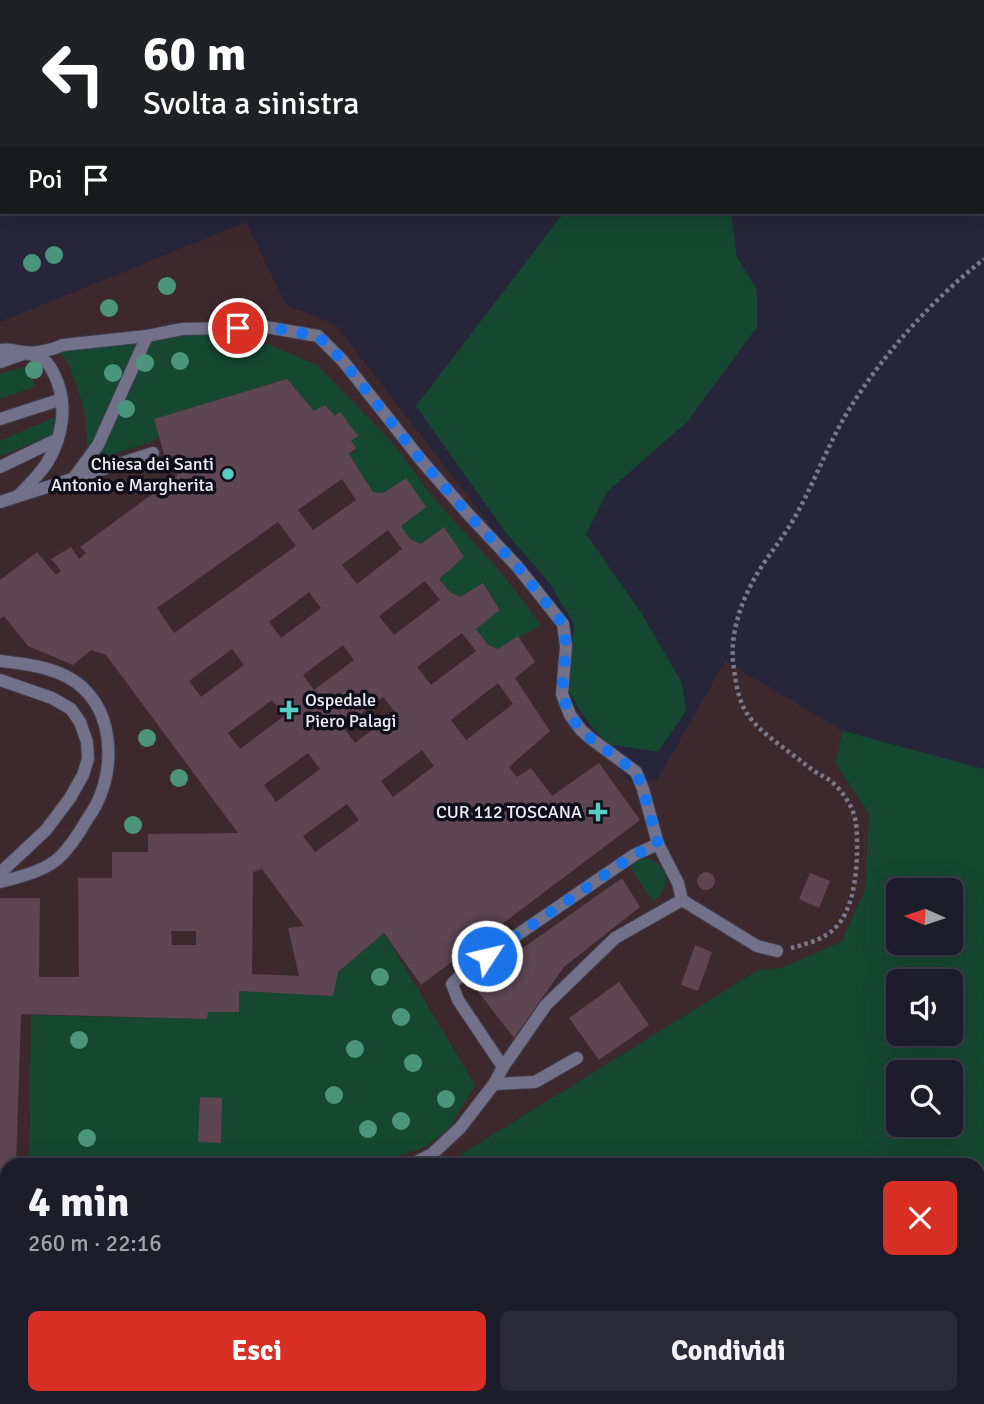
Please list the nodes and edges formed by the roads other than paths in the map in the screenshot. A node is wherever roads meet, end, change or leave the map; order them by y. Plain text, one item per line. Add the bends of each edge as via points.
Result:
1 (147, 337) junction
2 (0, 350) edge
3 (26, 353) junction
4 (0, 362) edge
5 (62, 399) junction
6 (0, 419) edge
7 (58, 439) junction
8 (153, 453) dead end
9 (0, 467) edge
10 (73, 479) junction
11 (19, 496) junction
12 (0, 502) edge
13 (0, 661) edge
14 (0, 680) edge
15 (658, 844) junction
16 (0, 873) edge
17 (0, 882) edge
18 (682, 900) junction
19 (777, 951) road end
20 (577, 1058) dead end
21 (503, 1067) junction
22 (494, 1084) junction
23 (424, 1158) edge

1 - 3 lane
1 - 10 lane via 98,445
1 - 15 lane via 182,329 266,327 318,336 563,624 562,694 570,715 590,738 636,772
2 - 3 lane
3 - 4 lane
3 - 5 lane via 46,362
5 - 6 lane
5 - 7 lane
7 - 9 lane
7 - 11 lane via 47,463
8 - 10 lane
10 - 11 lane
11 - 12 lane
13 - 17 lane via 46,669 85,690 104,722 108,748 107,775 97,804 74,839 55,861
14 - 16 lane via 71,709 87,742 88,759 70,798 46,830
15 - 18 lane
15 - 21 lane via 634,855 452,984
18 - 19 lane via 757,946
18 - 21 lane via 615,938 546,1005
20 - 22 lane via 535,1082
21 - 22 lane
22 - 23 lane via 460,1128

